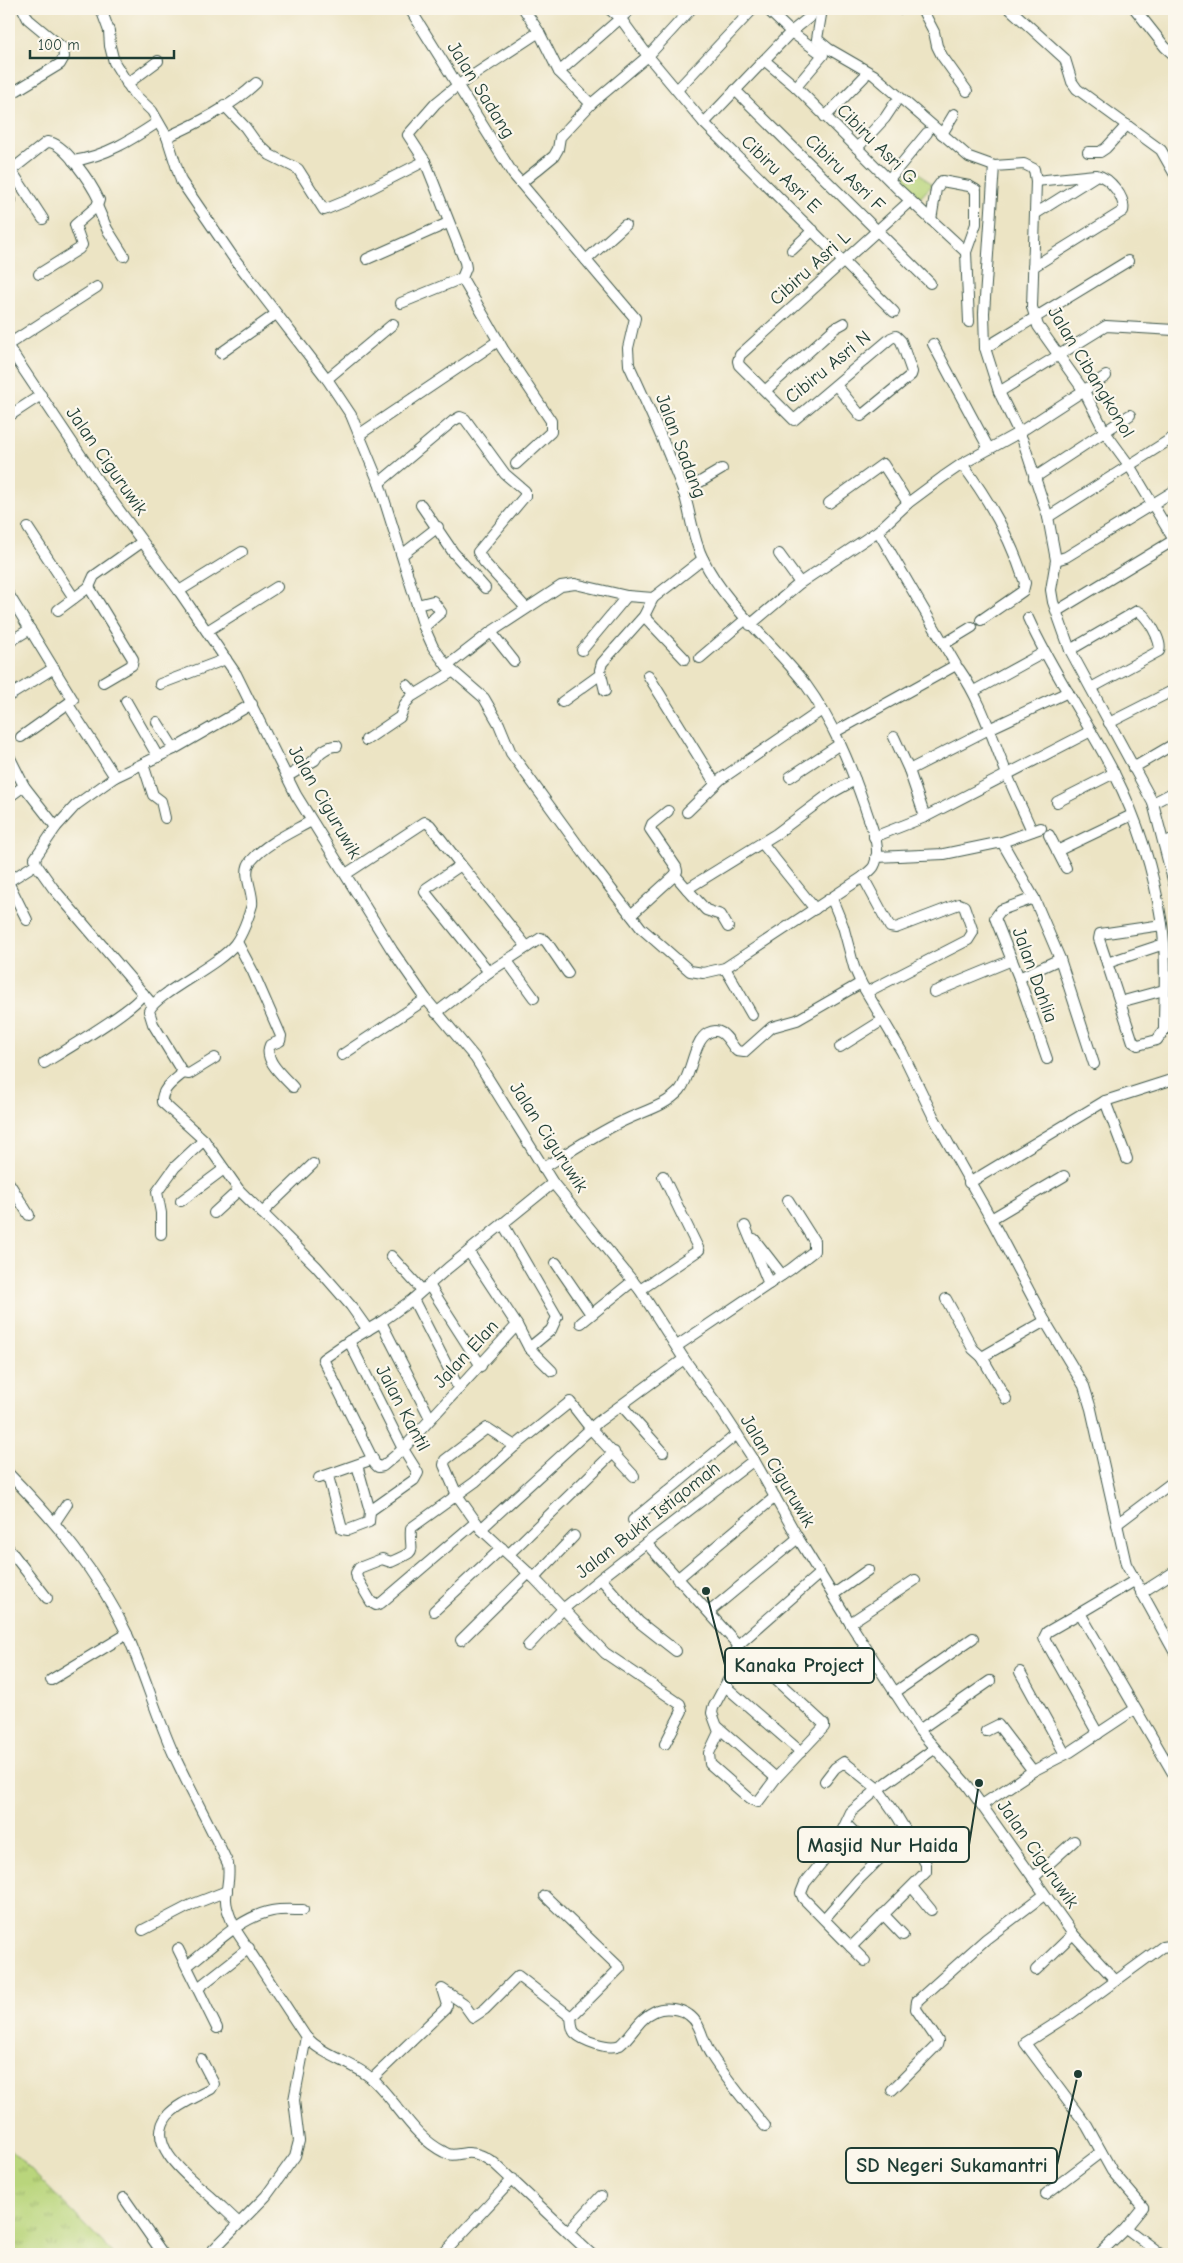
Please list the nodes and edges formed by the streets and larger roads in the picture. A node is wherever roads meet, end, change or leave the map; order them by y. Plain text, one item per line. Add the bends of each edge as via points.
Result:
1 (23, 9) edge
2 (102, 9) edge
3 (410, 9) edge
4 (524, 9) edge
5 (609, 9) edge
6 (631, 9) edge
7 (691, 9) edge
8 (753, 9) edge
9 (767, 9) edge
10 (813, 9) edge
11 (822, 9) edge
12 (922, 9) edge
13 (1010, 9) edge
14 (1134, 9) edge
15 (621, 19) junction
16 (794, 29) junction
17 (539, 32) junction
18 (1174, 55) edge
19 (648, 56) junction
20 (764, 60) junction
21 (158, 62) dead end
22 (559, 72) junction
23 (864, 77) dead end
24 (256, 83) dead end
25 (126, 84) junction
26 (457, 86) junction
27 (796, 87) junction
28 (677, 90) junction
29 (735, 90) junction
30 (967, 91) dead end
31 (9, 95) edge
32 (895, 103) dead end
33 (591, 104) junction
34 (224, 106) junction
35 (954, 114) dead end
36 (825, 117) junction
37 (158, 122) junction
38 (704, 123) junction
39 (1127, 125) junction
40 (927, 133) dead end
41 (942, 134) junction
42 (167, 137) junction
43 (856, 148) junction
44 (1088, 152) dead end
45 (73, 161) junction
46 (425, 161) junction
47 (994, 166) junction
48 (10, 171) edge
49 (1174, 173) edge
50 (1097, 175) junction
51 (889, 180) junction
52 (1036, 181) junction
53 (521, 184) junction
54 (910, 201) junction
55 (97, 206) junction
56 (1035, 214) junction
57 (44, 219) dead end
58 (931, 220) junction
59 (448, 222) junction
60 (625, 226) dead end
61 (813, 230) junction
62 (878, 230) junction
63 (792, 250) dead end
64 (966, 252) junction
65 (124, 256) dead end
66 (367, 258) dead end
67 (586, 260) junction
68 (845, 261) junction
69 (1128, 261) dead end
70 (1033, 267) junction
71 (39, 274) dead end
72 (462, 278) junction
73 (930, 283) dead end
74 (97, 287) dead end
75 (401, 303) dead end
76 (894, 312) dead end
77 (276, 314) junction
78 (1034, 317) junction
79 (970, 322) dead end
80 (844, 323) dead end
81 (393, 324) dead end
82 (1174, 330) edge
83 (498, 341) junction
84 (9, 344) edge
85 (933, 344) dead end
86 (9, 348) edge
87 (985, 348) junction
88 (222, 353) dead end
89 (1059, 354) junction
90 (739, 365) joint
91 (1106, 376) dead end
92 (327, 379) junction
93 (836, 385) junction
94 (766, 390) junction
95 (1084, 391) junction
96 (999, 392) junction
97 (41, 395) junction
98 (1130, 415) dead end
99 (9, 416) edge
100 (1020, 432) junction
101 (1105, 432) junction
102 (360, 434) junction
103 (1174, 437) edge
104 (989, 449) junction
105 (516, 464) dead end
106 (962, 464) junction
107 (1129, 465) junction
108 (722, 469) dead end
109 (1034, 478) junction
110 (379, 483) junction
111 (1174, 491) edge
112 (684, 492) junction
113 (829, 503) dead end
114 (908, 503) junction
115 (421, 505) dead end
116 (1152, 505) junction
117 (1048, 517) junction
118 (28, 528) dead end
119 (438, 528) junction
120 (878, 531) junction
121 (1174, 540) edge
122 (142, 542) junction
123 (242, 552) dead end
124 (403, 554) junction
125 (779, 554) dead end
126 (703, 559) junction
127 (1056, 560) junction
128 (800, 582) junction
129 (88, 587) junction
130 (277, 587) dead end
131 (485, 588) dead end
132 (179, 591) junction
133 (9, 595) edge
134 (627, 596) junction
135 (74, 598) junction
136 (653, 598) junction
137 (417, 605) junction
138 (526, 608) junction
139 (58, 610) dead end
140 (1057, 612) junction
141 (644, 616) junction
142 (1028, 618) dead end
143 (981, 620) dead end
144 (748, 622) junction
145 (424, 627) junction
146 (972, 627) dead end
147 (30, 629) junction
148 (207, 631) junction
149 (491, 632) junction
150 (9, 642) edge
151 (944, 644) junction
152 (582, 650) dead end
153 (1070, 650) junction
154 (1043, 653) junction
155 (700, 658) dead end
156 (226, 659) junction
157 (685, 659) dead end
158 (514, 661) dead end
159 (54, 668) junction
160 (449, 669) junction
161 (959, 669) dead end
162 (601, 674) junction
163 (648, 675) dead end
164 (103, 682) dead end
165 (160, 684) dead end
166 (407, 684) dead end
167 (1091, 688) junction
168 (974, 690) junction
169 (1174, 690) edge
170 (605, 691) dead end
171 (1068, 692) junction
172 (415, 694) junction
173 (9, 696) edge
174 (126, 701) dead end
175 (562, 702) dead end
176 (252, 704) junction
177 (69, 706) dead end
178 (822, 710) junction
179 (157, 722) dead end
180 (1109, 723) junction
181 (991, 728) junction
182 (1091, 731) junction
183 (835, 732) junction
184 (21, 737) dead end
185 (894, 737) dead end
186 (366, 740) dead end
187 (840, 744) junction
188 (1174, 744) edge
189 (337, 746) dead end
190 (174, 749) junction
191 (9, 756) edge
192 (158, 757) junction
193 (143, 764) junction
194 (1132, 768) junction
195 (909, 770) junction
196 (1114, 773) junction
197 (1007, 774) junction
198 (288, 776) junction
199 (115, 777) junction
200 (790, 777) dead end
201 (855, 780) junction
202 (715, 783) junction
203 (24, 786) junction
204 (1174, 792) edge
205 (9, 797) edge
206 (1057, 802) dead end
207 (1153, 803) junction
208 (668, 811) dead end
209 (688, 812) dead end
210 (1132, 815) junction
211 (165, 818) dead end
212 (925, 818) junction
213 (311, 820) junction
214 (56, 827) junction
215 (1049, 834) dead end
216 (874, 837) junction
217 (1174, 838) edge
218 (1002, 842) junction
219 (762, 843) junction
220 (1164, 844) junction
221 (1057, 851) junction
222 (876, 857) junction
223 (36, 864) junction
224 (460, 865) junction
225 (1066, 868) dead end
226 (346, 874) junction
227 (675, 875) junction
228 (863, 877) junction
229 (9, 882) edge
230 (1174, 884) edge
231 (687, 889) junction
232 (832, 898) junction
233 (1034, 898) junction
234 (815, 909) junction
235 (630, 915) junction
236 (27, 920) dead end
237 (1162, 925) junction
238 (728, 928) dead end
239 (236, 942) junction
240 (1164, 944) junction
241 (528, 947) junction
242 (1060, 959) junction
243 (1012, 960) junction
244 (507, 961) junction
245 (1107, 963) junction
246 (725, 968) junction
247 (488, 972) junction
248 (568, 973) dead end
249 (1019, 978) junction
250 (864, 988) junction
251 (1164, 990) junction
252 (143, 992) junction
253 (934, 992) dead end
254 (534, 998) dead end
255 (426, 999) junction
256 (1120, 1002) junction
257 (152, 1004) junction
258 (436, 1013) junction
259 (752, 1015) dead end
260 (883, 1020) junction
261 (840, 1046) dead end
262 (342, 1055) dead end
263 (215, 1058) dead end
264 (1047, 1060) dead end
265 (44, 1063) dead end
266 (1094, 1064) dead end
267 (183, 1073) junction
268 (1174, 1079) edge
269 (293, 1087) dead end
270 (1105, 1101) junction
271 (204, 1140) junction
272 (1127, 1159) dead end
273 (313, 1164) dead end
274 (543, 1168) junction
275 (224, 1169) junction
276 (663, 1176) dead end
277 (1064, 1176) dead end
278 (9, 1183) edge
279 (553, 1183) junction
280 (969, 1183) junction
281 (239, 1190) junction
282 (788, 1200) dead end
283 (181, 1201) dead end
284 (214, 1213) dead end
285 (262, 1213) junction
286 (29, 1215) dead end
287 (991, 1219) junction
288 (503, 1224) junction
289 (161, 1234) dead end
290 (469, 1252) junction
291 (390, 1256) dead end
292 (556, 1263) dead end
293 (782, 1275) junction
294 (633, 1281) junction
295 (769, 1284) junction
296 (425, 1287) junction
297 (640, 1290) junction
298 (413, 1299) junction
299 (946, 1299) dead end
300 (591, 1314) junction
301 (381, 1322) junction
302 (1045, 1322) junction
303 (581, 1323) dead end
304 (517, 1326) junction
305 (368, 1330) junction
306 (349, 1340) junction
307 (677, 1346) junction
308 (529, 1348) junction
309 (982, 1357) junction
310 (684, 1359) junction
311 (481, 1366) junction
312 (552, 1371) dead end
313 (459, 1390) junction
314 (1006, 1399) dead end
315 (622, 1406) junction
316 (430, 1418) junction
317 (591, 1429) junction
318 (737, 1434) junction
319 (515, 1446) junction
320 (403, 1450) junction
321 (614, 1452) junction
322 (663, 1452) dead end
323 (754, 1460) junction
324 (375, 1463) junction
325 (357, 1465) junction
326 (9, 1474) edge
327 (634, 1476) dead end
328 (1174, 1481) edge
329 (457, 1495) junction
330 (775, 1497) junction
331 (67, 1504) dead end
332 (370, 1511) junction
333 (634, 1520) dead end
334 (55, 1522) junction
335 (1117, 1524) junction
336 (478, 1526) junction
337 (574, 1536) dead end
338 (798, 1538) junction
339 (646, 1543) junction
340 (9, 1549) edge
341 (506, 1551) junction
342 (868, 1570) dead end
343 (1174, 1572) edge
344 (820, 1573) junction
345 (531, 1575) junction
346 (601, 1578) junction
347 (677, 1580) junction
348 (915, 1580) dead end
349 (1134, 1580) junction
350 (1141, 1593) junction
351 (834, 1594) junction
352 (47, 1598) dead end
353 (564, 1609) junction
354 (434, 1611) dead end
355 (710, 1612) junction
356 (1080, 1613) junction
357 (850, 1623) junction
358 (127, 1634) junction
359 (973, 1638) dead end
360 (461, 1640) dead end
361 (738, 1645) junction
362 (528, 1646) dead end
363 (676, 1651) dead end
364 (1174, 1651) edge
365 (1020, 1672) dead end
366 (51, 1680) dead end
367 (727, 1682) junction
368 (990, 1682) dead end
369 (894, 1693) junction
370 (1135, 1709) junction
371 (718, 1727) junction
372 (919, 1730) junction
373 (986, 1731) dead end
374 (1098, 1734) junction
375 (665, 1744) dead end
376 (934, 1749) junction
377 (801, 1752) junction
378 (1065, 1754) junction
379 (1033, 1771) junction
380 (1174, 1775) edge
381 (776, 1778) junction
382 (825, 1781) dead end
383 (878, 1790) junction
384 (982, 1805) junction
385 (846, 1824) junction
386 (906, 1833) junction
387 (1074, 1841) dead end
388 (880, 1858) junction
389 (1033, 1878) junction
390 (912, 1887) junction
391 (227, 1891) junction
392 (1044, 1895) junction
393 (546, 1896) dead end
394 (303, 1910) dead end
395 (931, 1910) dead end
396 (883, 1914) junction
397 (824, 1919) junction
398 (235, 1929) junction
399 (143, 1930) dead end
400 (1073, 1934) junction
401 (903, 1935) dead end
402 (249, 1948) junction
403 (851, 1948) junction
404 (178, 1949) dead end
405 (1174, 1949) edge
406 (865, 1961) dead end
407 (187, 1966) junction
408 (1036, 1970) dead end
409 (1114, 1980) junction
410 (198, 1988) junction
411 (571, 2017) junction
412 (217, 2028) dead end
413 (306, 2037) junction
414 (201, 2059) dead end
415 (372, 2079) junction
416 (892, 2090) dead end
417 (764, 2126) dead end
418 (1101, 2152) junction
419 (513, 2179) junction
420 (1046, 2194) dead end
421 (601, 2196) dead end
422 (124, 2198) dead end
423 (238, 2223) junction
424 (1126, 2228) junction
425 (568, 2232) junction
426 (589, 2253) edge
427 (162, 2254) edge
428 (208, 2254) edge
429 (443, 2254) edge
430 (1099, 2254) edge
431 (1160, 2254) edge

1 - 31 street via 28,19 63,48 64,58 60,64
2 - 25 street via 114,62
3 - 26 street, Jalan Sadang
4 - 17 street
5 - 15 street, Cibiru Asri E
6 - 15 street
7 - 19 street
8 - 28 street
9 - 16 street
10 - 16 street via 811,16
11 - 41 street via 817,39 874,74
12 - 30 street via 942,56
13 - 39 street via 1063,58 1077,89
14 - 18 street
15 - 19 street, Cibiru Asri E
15 - 22 street
16 - 20 street
16 - 27 street via 823,55
17 - 22 street
17 - 26 street
19 - 28 street, Cibiru Asri E
19 - 33 street
20 - 27 street, Cibiru Asri G
20 - 29 street
21 - 25 street
22 - 33 street
23 - 36 street
24 - 34 street
25 - 37 street
26 - 46 street via 430,109 408,135
26 - 53 street, Jalan Sadang
27 - 36 street, Cibiru Asri G
28 - 38 street, Cibiru Asri E
29 - 38 street
29 - 62 street, Cibiru Asri F
32 - 43 street
33 - 53 street via 560,137 554,156
34 - 42 street via 204,120
34 - 46 street via 270,155 298,169 322,209 327,210
35 - 41 street
36 - 43 street, Cibiru Asri G
37 - 42 street
37 - 45 street via 123,145 92,158
38 - 61 street, Cibiru Asri E
39 - 44 street via 1106,148 1100,152
39 - 49 street via 1161,150
40 - 51 street
41 - 47 street via 963,153
42 - 77 street via 180,181
43 - 51 street, Cibiru Asri G
45 - 48 street via 58,145 47,142
45 - 55 street via 98,198
46 - 59 street
47 - 52 street via 1028,166 1034,169
47 - 87 street via 984,313
48 - 57 street
50 - 52 street
50 - 56 street
50 - 70 street via 1103,176 1119,194 1122,211
51 - 54 street, Cibiru Asri G
52 - 56 street, Jalan Cibangkonol
53 - 67 street, Jalan Sadang
54 - 58 street, Cibiru Asri G
54 - 62 street, Cibiru Asri L
55 - 65 street
55 - 71 street via 75,225 82,245 79,249
56 - 70 street, Jalan Cibangkonol
58 - 64 street, Cibiru Asri G
58 - 64 street via 936,189 942,181 976,190 976,224
59 - 66 street
59 - 72 street via 466,268
60 - 67 street
61 - 63 street
61 - 68 street, Cibiru Asri E
62 - 68 street, Cibiru Asri L
62 - 73 street, Cibiru Asri F
64 - 79 street
67 - 112 street, Jalan Sadang via 635,318 628,348 629,365
68 - 76 street, Cibiru Asri E
68 - 90 street, Cibiru Asri L via 740,355
69 - 78 street
70 - 78 street, Jalan Cibangkonol
72 - 75 street
72 - 83 street
74 - 84 street
77 - 88 street
77 - 92 street
78 - 87 street
78 - 89 street, Jalan Cibangkonol
80 - 94 street
81 - 92 street
82 - 89 street via 1106,326
83 - 102 street
83 - 105 street via 532,391 552,428
85 - 104 street
86 - 97 street, Jalan Ciguruwik
87 - 96 street
89 - 95 street, Jalan Cibangkonol
89 - 96 street
90 - 94 street, Cibiru Asri N
91 - 95 street
92 - 102 street
93 - 93 street, Cibiru Asri N via 891,338 899,338 912,375 861,416
93 - 94 street, Cibiru Asri N via 794,420
95 - 100 street
95 - 101 street, Jalan Cibangkonol
96 - 100 street
97 - 99 street
97 - 122 street, Jalan Ciguruwik
98 - 101 street
100 - 104 street
100 - 109 street
101 - 107 street, Jalan Cibangkonol
101 - 109 street
102 - 110 street
103 - 107 street
104 - 106 street
106 - 114 street
106 - 143 street via 982,489 1003,526 1025,583 1022,591
107 - 116 street, Jalan Cibangkonol
107 - 117 street
108 - 112 street
109 - 117 street
110 - 124 street
110 - 138 street via 453,421 460,417 465,419 505,474 525,491 478,552
111 - 116 street
112 - 126 street, Jalan Sadang
113 - 114 street via 883,464
114 - 120 street
115 - 119 street
116 - 121 street, Jalan Cibangkonol
116 - 127 street
117 - 127 street
118 - 135 street
119 - 124 street
119 - 131 street via 453,552
120 - 128 street
120 - 151 street
121 - 140 street
122 - 129 street via 94,576
122 - 132 street, Jalan Ciguruwik
123 - 132 street
124 - 137 street
125 - 128 street
126 - 136 street
126 - 144 street, Jalan Sadang
127 - 140 street via 1051,590
128 - 144 street
129 - 135 street
129 - 164 street via 133,659 132,665
130 - 148 street
132 - 148 street, Jalan Ciguruwik
133 - 147 street
134 - 136 street
134 - 138 street via 567,584 555,588
134 - 152 street
135 - 139 street
136 - 141 street
137 - 145 street
137 - 145 street via 432,601 441,612
138 - 149 street
140 - 153 street
141 - 157 street
141 - 162 street via 604,660 600,666
142 - 154 street
144 - 155 street
144 - 178 street, Jalan Sadang via 805,684
145 - 160 street
146 - 151 street
147 - 150 street
147 - 159 street
148 - 156 street, Jalan Ciguruwik
149 - 158 street
149 - 160 street
151 - 183 street via 956,665
153 - 167 street
153 - 167 street via 1137,611 1143,613 1160,642 1159,651
154 - 168 street
154 - 171 street
156 - 165 street
156 - 176 street, Jalan Ciguruwik
159 - 173 street
159 - 184 street via 73,700
160 - 172 street
160 - 235 street via 484,698 511,753
161 - 168 street
162 - 170 street
162 - 175 street
163 - 202 street
166 - 172 street
167 - 180 street
168 - 181 street
169 - 180 street
171 - 181 street
171 - 182 street
172 - 186 street via 408,700 400,718
174 - 192 street
176 - 190 street
176 - 198 street, Jalan Ciguruwik
177 - 199 street
178 - 183 street, Jalan Sadang
178 - 202 street
179 - 190 street
180 - 194 street
181 - 195 street
181 - 197 street
182 - 196 street
182 - 197 street
183 - 187 street, Jalan Sadang
185 - 195 street
187 - 200 street
187 - 201 street, Jalan Sadang
188 - 194 street
189 - 198 street via 332,746
190 - 192 street
191 - 203 street
192 - 193 street
193 - 199 street
193 - 211 street
194 - 207 street
195 - 212 street
196 - 206 street
196 - 210 street
197 - 212 street
197 - 218 street via 1036,829
198 - 213 street, Jalan Ciguruwik
199 - 214 street via 76,805
201 - 216 street, Jalan Sadang
201 - 219 street via 828,795
202 - 209 street
203 - 205 street
203 - 214 street
204 - 207 street
207 - 220 street
208 - 227 street via 650,829 676,867
210 - 221 street
210 - 237 street via 1153,876
212 - 216 street
213 - 226 street, Jalan Ciguruwik
213 - 239 street via 268,846 249,863 247,872 252,905
214 - 223 street via 36,855
215 - 221 street
216 - 222 street, Jalan Sadang
217 - 220 street
218 - 222 street via 944,854
218 - 233 street
219 - 231 street
219 - 234 street
220 - 230 street
221 - 225 street
222 - 228 street via 873,867
223 - 229 street
223 - 252 street
224 - 226 street via 425,822
224 - 241 street
224 - 247 street via 425,892
226 - 255 street, Jalan Ciguruwik
227 - 231 street
227 - 235 street
228 - 232 street
228 - 250 street via 890,926 896,928 959,904 964,906 973,932 968,940
229 - 236 street
231 - 238 street via 706,910 721,916
232 - 234 street
232 - 250 street
233 - 242 street
233 - 243 street, Jalan Dahlia via 1001,910 996,915
234 - 246 street
235 - 246 street via 652,940 690,971 703,974
237 - 240 street
237 - 245 street via 1100,934
239 - 257 street via 216,962
239 - 269 street via 281,1036 280,1041 270,1045 268,1055
240 - 245 street
240 - 251 street
241 - 244 street
241 - 248 street via 543,938
242 - 249 street
242 - 266 street
243 - 249 street, Jalan Dahlia
243 - 253 street
244 - 247 street
244 - 254 street
245 - 256 street
246 - 259 street
247 - 258 street
249 - 264 street, Jalan Dahlia
250 - 260 street
250 - 274 street via 797,1020 772,1027 744,1052 737,1052 718,1031 710,1032 702,1037 688,1078 674,1097 605,1131
251 - 256 street
251 - 256 street via 1163,1034 1140,1045 1133,1042
252 - 257 street
252 - 265 street via 136,1002 104,1025
255 - 258 street, Jalan Ciguruwik
255 - 262 street
257 - 267 street via 149,1011 153,1024
258 - 274 street, Jalan Ciguruwik via 476,1059
260 - 261 street
260 - 280 street
263 - 267 street via 189,1074
267 - 271 street via 168,1085 162,1102
268 - 270 street
270 - 272 street
270 - 280 street
271 - 275 street
271 - 289 street via 175,1167 157,1192
273 - 285 street
274 - 279 street, Jalan Ciguruwik
275 - 281 street
275 - 283 street
276 - 297 street via 699,1250
277 - 287 street
278 - 286 street
279 - 288 street
279 - 294 street, Jalan Ciguruwik
280 - 287 street
281 - 284 street
281 - 285 street
282 - 293 street via 815,1247
285 - 305 street via 316,1266
287 - 302 street
288 - 290 street
288 - 308 street via 558,1317 551,1330
290 - 296 street
290 - 304 street, Jalan Elan
291 - 296 street
292 - 300 street
293 - 295 street
293 - 295 street via 745,1226
294 - 297 street, Jalan Ciguruwik
294 - 300 street
295 - 307 street
296 - 298 street
296 - 311 street
297 - 307 street, Jalan Ciguruwik
298 - 301 street
298 - 313 street
299 - 309 street via 973,1349
300 - 303 street
301 - 305 street
301 - 316 street
302 - 309 street
302 - 335 street via 1088,1396
304 - 308 street
304 - 311 street, Jalan Elan
305 - 306 street
306 - 320 street, Jalan Kantil
306 - 324 street via 322,1359
307 - 310 street, Jalan Ciguruwik
308 - 312 street
309 - 314 street
310 - 315 street
310 - 318 street, Jalan Ciguruwik
311 - 313 street, Jalan Elan
313 - 316 street, Jalan Elan
315 - 317 street
315 - 322 street
316 - 320 street, Jalan Elan
317 - 319 street via 569,1402
317 - 321 street
317 - 336 street
318 - 323 street, Jalan Ciguruwik
318 - 333 street
319 - 329 street
319 - 329 street via 487,1428 445,1460 445,1470
320 - 324 street, Jalan Elan via 383,1466
320 - 332 street, Jalan Kantil via 418,1470 416,1478
321 - 327 street
321 - 341 street
323 - 330 street, Jalan Ciguruwik
323 - 339 street, Jalan Bukit Istiqomah
324 - 325 street, Jalan Elan
325 - 332 street
325 - 332 street, Jalan Elan via 324,1477 342,1529 369,1522
326 - 334 street
328 - 335 street
329 - 336 street
329 - 336 street via 411,1528 413,1548 410,1553 391,1562 382,1559 357,1570 371,1602 381,1603
330 - 338 street, Jalan Ciguruwik
330 - 347 street
331 - 334 street
334 - 358 street via 101,1587
335 - 349 street via 1126,1564
336 - 341 street
337 - 345 street
338 - 344 street, Jalan Ciguruwik
338 - 355 street
339 - 346 street, Jalan Bukit Istiqomah
339 - 347 street
340 - 352 street
341 - 345 street
341 - 354 street
342 - 351 street
343 - 350 street
344 - 351 street, Jalan Ciguruwik
344 - 361 street
345 - 353 street
345 - 360 street
346 - 353 street, Jalan Bukit Istiqomah
346 - 363 street via 639,1622
347 - 355 street
348 - 357 street
349 - 350 street
349 - 356 street
350 - 364 street
351 - 357 street, Jalan Ciguruwik
353 - 362 street, Jalan Bukit Istiqomah
353 - 375 street via 606,1653 680,1704 682,1711
355 - 361 street
356 - 370 street
356 - 374 street via 1048,1632 1044,1638
357 - 369 street, Jalan Ciguruwik
358 - 366 street
358 - 391 street via 174,1755 228,1864 230,1878
359 - 369 street
361 - 367 street
365 - 378 street
367 - 371 street via 712,1713
367 - 377 street
367 - 377 street via 751,1666 762,1668 822,1722 824,1727
368 - 372 street
369 - 372 street, Jalan Ciguruwik
370 - 374 street
370 - 380 street
371 - 381 street
371 - 381 street via 718,1736 708,1756 713,1768 756,1802
372 - 376 street, Jalan Ciguruwik
373 - 379 street via 998,1725
374 - 378 street
376 - 383 street
376 - 384 street, Jalan Ciguruwik
377 - 381 street
378 - 379 street
379 - 384 street
382 - 383 street via 844,1762
383 - 385 street via 851,1812
383 - 386 street
384 - 389 street, Jalan Ciguruwik
385 - 388 street
385 - 397 street via 835,1846 802,1889 801,1895
386 - 388 street
386 - 390 street via 927,1868
387 - 389 street
388 - 397 street
389 - 392 street, Jalan Ciguruwik
390 - 395 street
390 - 396 street
391 - 398 street via 227,1911
391 - 399 street
392 - 400 street, Jalan Ciguruwik
392 - 416 street via 986,1939 917,2001 916,2009 938,2043
393 - 411 street via 620,1968
394 - 398 street via 259,1914
396 - 401 street
396 - 403 street
397 - 403 street
398 - 402 street
398 - 407 street
400 - 408 street
400 - 409 street, Jalan Ciguruwik
402 - 410 street
402 - 413 street
403 - 406 street
404 - 407 street
405 - 409 street via 1162,1947
407 - 410 street
409 - 418 street via 1070,2015 1025,2043 1087,2126
410 - 412 street
411 - 415 street via 518,1976 473,2017 463,2003 442,1989 448,2005 445,2010
411 - 417 street via 576,2033 588,2040 616,2047 642,2019 656,2010 676,2009 688,2013 697,2024 711,2056
413 - 415 street via 320,2050 361,2070
413 - 423 street via 294,2100 298,2149 266,2196
414 - 423 street via 214,2084 168,2116 162,2127 164,2146 172,2161
415 - 419 street via 424,2138 442,2152 483,2155
418 - 420 street
418 - 424 street via 1112,2171 1143,2207
419 - 425 street
419 - 429 street
421 - 425 street
422 - 427 street
423 - 428 street
424 - 430 street
424 - 431 street
425 - 426 street

